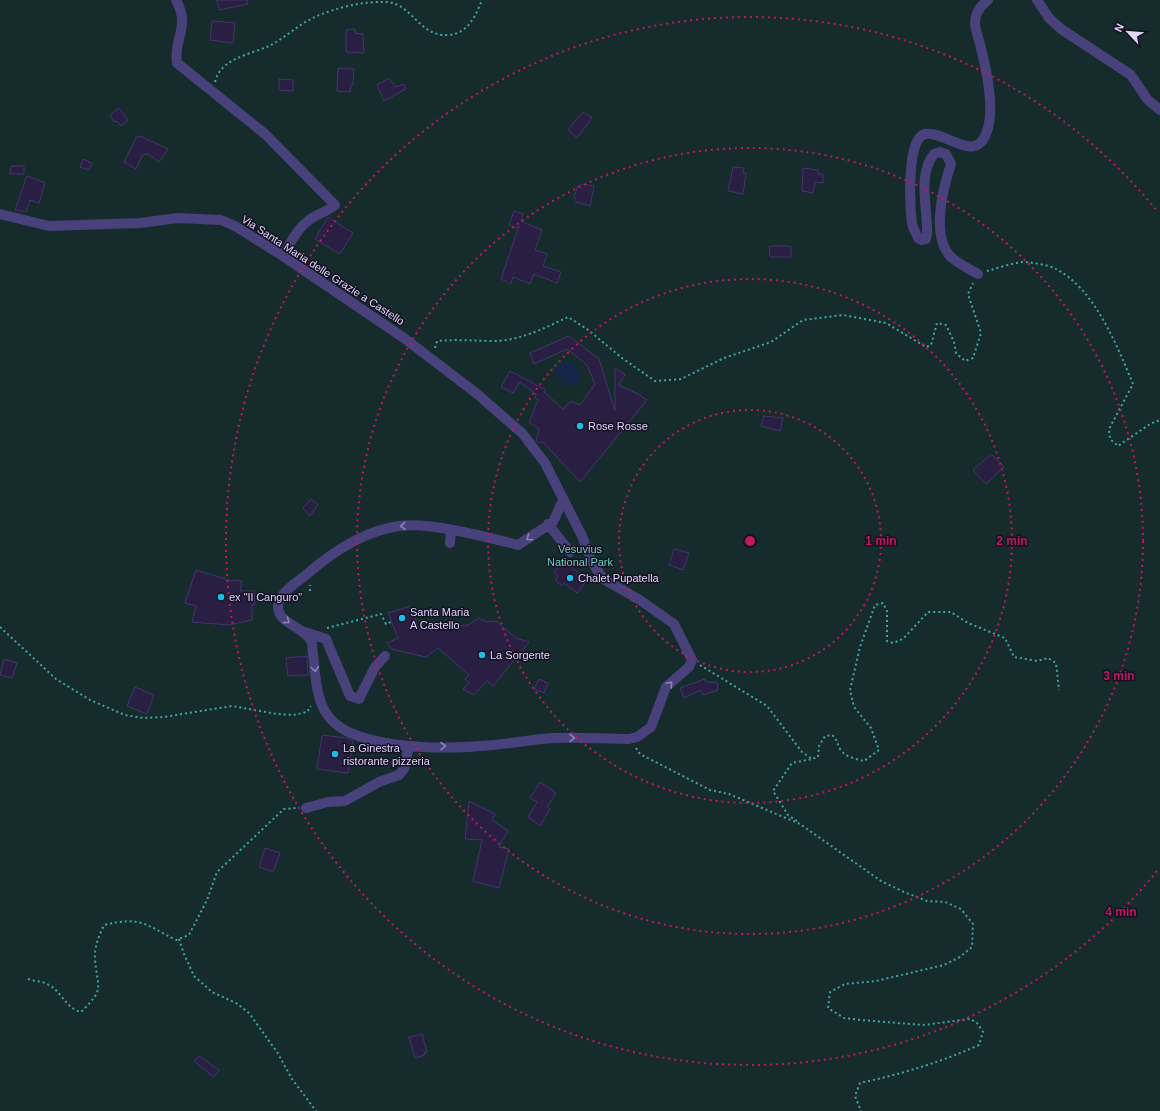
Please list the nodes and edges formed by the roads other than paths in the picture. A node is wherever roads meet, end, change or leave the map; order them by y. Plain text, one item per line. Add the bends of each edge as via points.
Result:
1 (176, 0) edge
2 (988, 0) edge
3 (1037, 0) edge
4 (1160, 110) edge
5 (0, 214) edge
6 (283, 256) junction
7 (978, 274) road end
8 (563, 500) junction
9 (548, 524) junction
10 (452, 531) junction
11 (450, 543) dead end
12 (570, 552) dead end
13 (305, 632) junction
14 (385, 656) dead end
15 (411, 746) junction
16 (306, 808) road end

1 - 6 street via 182,11 183,22 176,54 177,63 265,134 335,205 300,228
2 - 7 street via 980,7 975,24 989,95 989,120 985,138 980,144 973,146 924,134 918,138 914,147 910,171 912,225 918,238 922,240 926,239 927,234 926,168 934,154 946,154 951,164 941,201 942,244 950,256
3 - 4 street via 1049,18 1061,29 1131,74 1147,99
5 - 6 street, Via Santa Maria delle Grazie a Castello via 49,226 140,223 178,218 221,220
6 - 8 street, Via Santa Maria delle Grazie a Castello via 404,338 476,393 522,434 545,463
8 - 9 street via 553,522
15 -> 8 street, Via Santa Maria delle Grazie a Castello via 491,745 554,738 629,740 652,727 666,687 690,667 692,660 674,624 640,600 603,579 592,562
9 -> 10 street via 518,545
9 - 12 street
10 - 11 street
10 -> 13 street via 399,526 369,534 319,563 284,593 278,603 279,614
13 - 14 street via 326,638 350,696 360,699 375,666
13 -> 15 street via 311,642 318,697 332,721 341,728 375,741
15 - 16 street via 407,753 408,760 399,775 379,782 344,801

